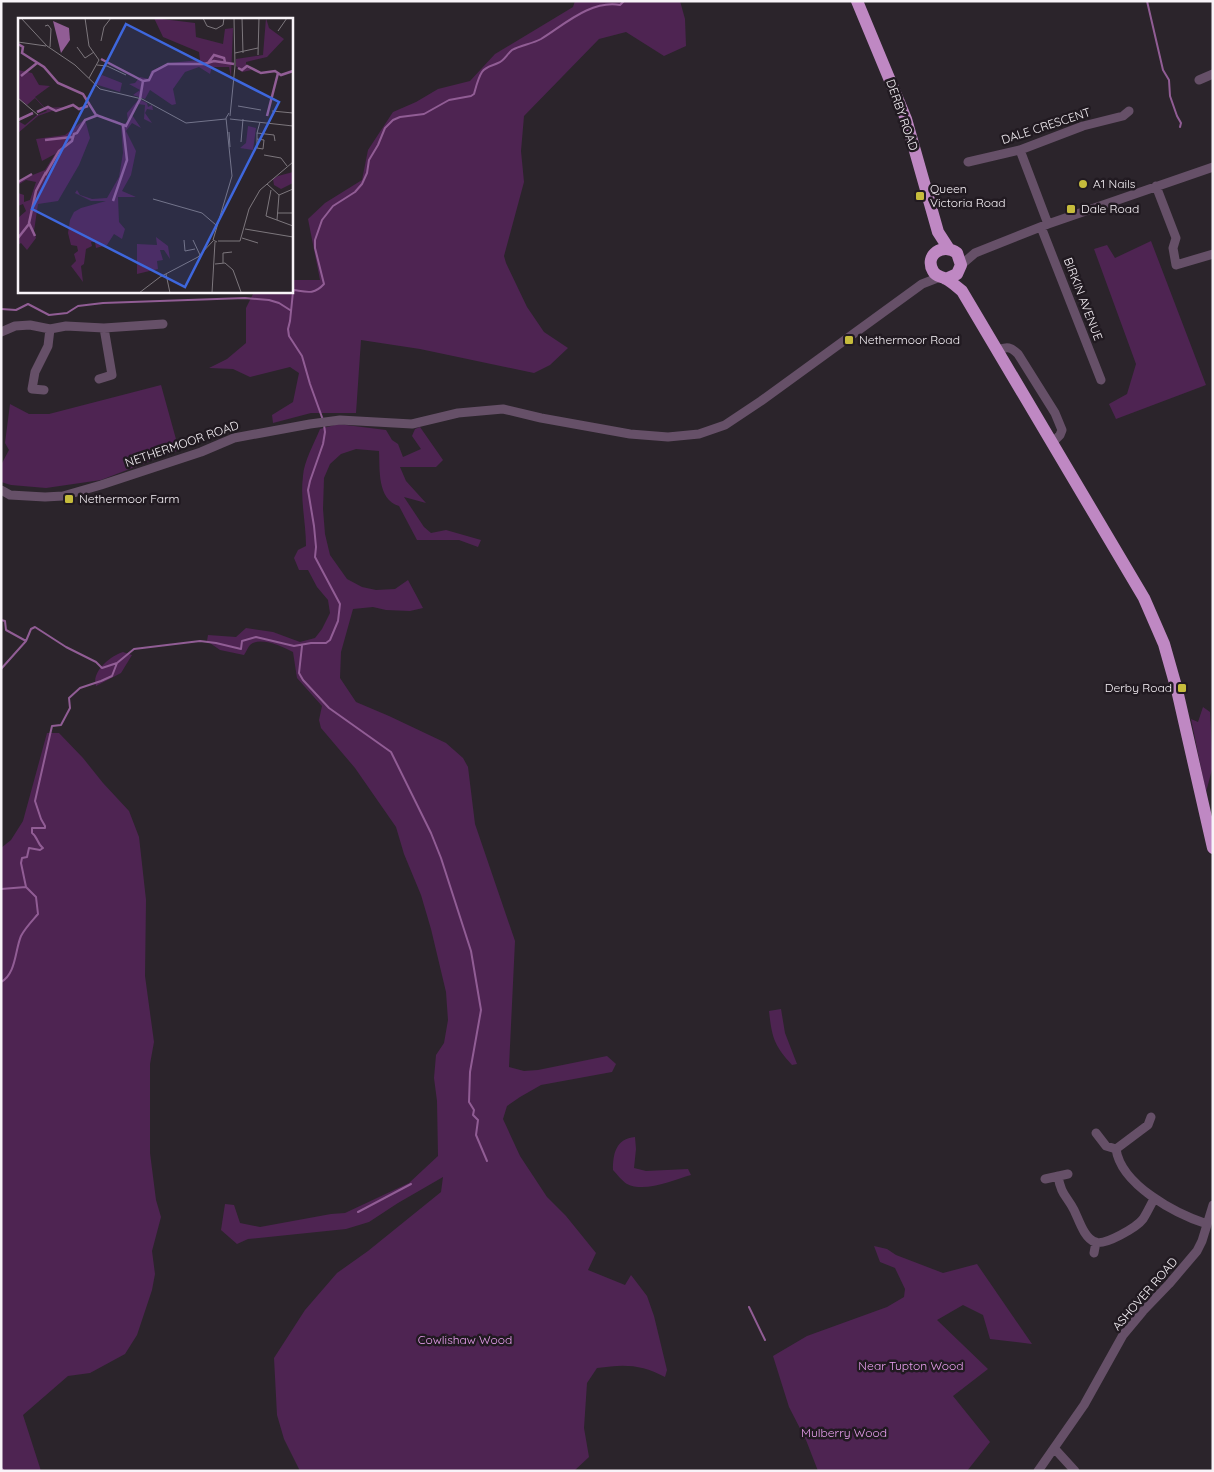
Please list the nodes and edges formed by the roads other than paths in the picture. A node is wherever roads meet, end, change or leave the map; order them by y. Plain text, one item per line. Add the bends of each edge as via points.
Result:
1 (857, 1) edge
2 (1213, 74) edge
3 (1199, 80) dead end
4 (1129, 110) dead end
5 (1020, 150) junction
6 (968, 162) dead end
7 (1213, 167) edge
8 (1156, 186) junction
9 (1044, 226) junction
10 (938, 232) junction
11 (935, 253) junction
12 (1213, 254) edge
13 (956, 260) junction
14 (939, 275) junction
15 (962, 291) junction
16 (163, 324) dead end
17 (104, 328) junction
18 (50, 329) junction
19 (1, 332) edge
20 (99, 379) dead end
21 (1101, 380) dead end
22 (44, 390) dead end
23 (1, 490) edge
24 (1213, 848) edge
25 (1157, 1130) dead end
26 (1096, 1133) dead end
27 (1116, 1149) junction
28 (1068, 1174) dead end
29 (1058, 1176) junction
30 (1045, 1179) dead end
31 (1154, 1199) junction
32 (1213, 1205) edge
33 (1207, 1224) junction
34 (1096, 1242) junction
35 (1094, 1253) dead end
36 (1054, 1448) junction
37 (1038, 1471) edge
38 (1075, 1471) edge

1 - 10 highway, DERBY ROAD via 906,119
2 - 3 street
4 - 5 street, DALE CRESCENT via 1123,116 1083,126
5 - 6 street, DALE CRESCENT
5 - 9 street
7 - 8 street
8 - 9 street
8 - 12 street via 1176,238 1173,248 1176,265
9 - 13 street
9 - 21 street, BIRKIN AVENUE
10 - 11 highway, DERBY ROAD
10 - 13 highway, DERBY ROAD
11 - 13 highway via 939,250
11 - 14 highway, DERBY ROAD via 932,258
13 - 14 highway via 954,276
13 - 15 highway
14 - 15 highway
14 - 23 street, NETHERMOOR ROAD via 725,425 699,434 668,437 621,433 502,409 458,412 412,424 340,420 234,438 201,452 63,496 10,495
15 - 24 highway via 1144,598 1178,690
16 - 17 street
17 - 18 street via 66,326
17 - 20 street via 112,375
18 - 19 street via 15,326
18 - 22 street via 48,346 35,372 32,389
25 - 27 street via 1150,1121
26 - 27 street via 1106,1146
27 - 31 street via 1119,1162 1138,1186
28 - 29 street
29 - 30 street
29 - 34 street via 1064,1195 1090,1239
31 - 33 street
31 - 34 street via 1136,1226 1104,1242
32 - 33 street, ASHOVER ROAD
33 - 36 street, ASHOVER ROAD via 1202,1241 1190,1261 1123,1335 1084,1405
34 - 35 street
36 - 37 street, ASHOVER ROAD
36 - 38 street

